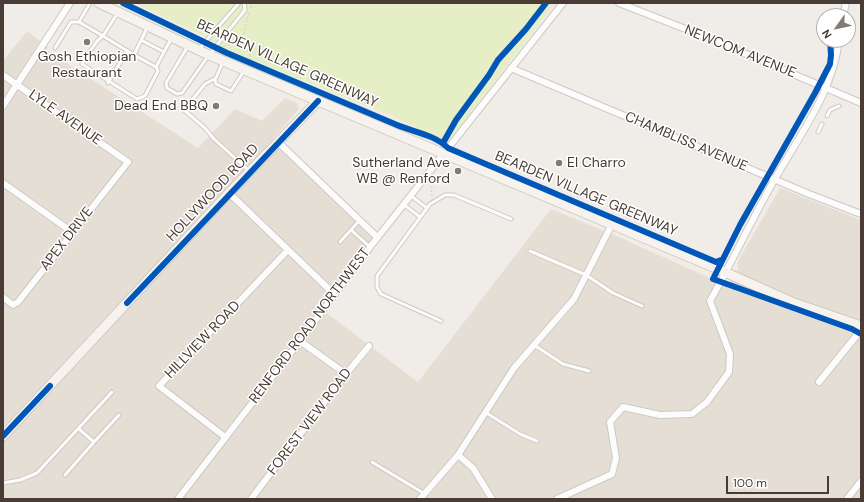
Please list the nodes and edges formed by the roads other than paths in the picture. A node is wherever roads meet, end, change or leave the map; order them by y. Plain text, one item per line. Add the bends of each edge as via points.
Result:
1 (70, 3) edge
2 (90, 3) edge
3 (99, 3) edge
4 (238, 3) edge
5 (244, 3) edge
6 (562, 3) edge
7 (619, 3) edge
8 (118, 12) junction
9 (79, 22) junction
10 (148, 26) junction
11 (103, 36) junction
12 (172, 38) junction
13 (141, 40) junction
14 (188, 46) junction
15 (55, 48) dead end
16 (838, 48) edge
17 (198, 50) junction
18 (127, 51) junction
19 (164, 52) junction
20 (134, 55) junction
21 (209, 55) junction
22 (224, 55) junction
23 (156, 67) junction
24 (511, 68) junction
25 (244, 70) junction
26 (3, 75) edge
27 (216, 78) junction
28 (108, 83) junction
29 (18, 86) junction
30 (827, 87) junction
31 (318, 101) junction
32 (861, 103) edge
33 (3, 106) edge
34 (839, 106) dead end
35 (827, 116) dead end
36 (822, 124) dead end
37 (818, 132) dead end
38 (278, 142) junction
39 (443, 154) junction
40 (128, 162) joint
41 (249, 172) junction
42 (775, 178) junction
43 (3, 182) edge
44 (229, 193) junction
45 (410, 195) junction
46 (403, 204) junction
47 (427, 208) junction
48 (861, 214) edge
49 (420, 218) junction
50 (511, 219) dead end
51 (359, 221) junction
52 (611, 226) junction
53 (351, 230) junction
54 (72, 232) junction
55 (377, 237) junction
56 (340, 242) dead end
57 (370, 246) junction
58 (288, 250) junction
59 (530, 251) dead end
60 (725, 273) junction
61 (586, 275) junction
62 (335, 295) junction
63 (3, 297) edge
64 (642, 306) dead end
65 (441, 321) dead end
66 (861, 326) edge
67 (861, 330) edge
68 (300, 341) junction
69 (534, 345) junction
70 (369, 346) dead end
71 (589, 371) dead end
72 (346, 374) junction
73 (819, 382) dead end
74 (112, 392) dead end
75 (485, 412) junction
76 (118, 415) dead end
77 (78, 429) junction
78 (3, 436) edge
79 (225, 438) junction
80 (537, 441) dead end
81 (94, 442) junction
82 (458, 454) junction
83 (372, 462) dead end
84 (65, 475) dead end
85 (861, 481) edge
86 (3, 483) edge
87 (574, 491) junction
88 (425, 494) junction
89 (178, 499) edge
90 (251, 499) edge
91 (420, 499) edge
92 (492, 499) edge
93 (557, 499) edge
94 (570, 499) edge
95 (847, 499) edge

1 - 29 street
2 - 9 lane
3 - 8 street
4 - 17 lane
5 - 21 lane via 245,10
6 - 24 street, RENFORD ROAD NORTHWEST
7 - 30 street, NEWCOM AVENUE
8 - 10 street
8 - 11 lane
9 - 11 lane
9 - 15 lane via 71,22
10 - 12 street
10 - 13 lane
11 - 18 lane
11 - 28 lane via 82,64
12 - 14 street
12 - 19 lane
13 - 19 lane
13 - 20 lane
14 - 17 street
14 - 21 lane via 166,83 167,88 177,94 182,93
16 - 30 street via 837,61
17 - 21 street
18 - 20 lane
18 - 28 lane
19 - 23 lane
20 - 23 lane
21 - 22 street
22 - 25 street
22 - 27 lane
23 - 28 lane via 158,71 145,96 137,99
24 - 39 street, RENFORD ROAD NORTHWEST
24 - 42 street, CHAMBLISS AVENUE
25 - 27 lane via 231,91 216,84
25 - 31 street
26 - 29 street, LYLE AVENUE
27 - 41 lane via 205,84 184,110
29 - 33 street
29 - 40 street, LYLE AVENUE
30 - 32 street, NEWCOM AVENUE
30 - 42 street
31 - 38 street, HOLLYWOOD ROAD
31 - 39 street
34 - 35 lane via 830,110
36 - 37 lane
38 - 41 street, HOLLYWOOD ROAD
38 - 51 street
39 - 45 street, RENFORD ROAD NORTHWEST
39 - 52 street
40 - 54 street, APEX DRIVE
41 - 44 street, HOLLYWOOD ROAD
42 - 48 street, CHAMBLISS AVENUE
42 - 60 street
43 - 54 street
44 - 58 street
44 - 78 street, HOLLYWOOD ROAD
45 - 46 street, RENFORD ROAD NORTHWEST
45 - 47 lane
46 - 49 lane
46 - 55 street, RENFORD ROAD NORTHWEST
47 - 49 lane
47 - 50 lane via 445,195 454,195
49 - 65 lane via 377,276 377,287 381,294 389,299
51 - 53 lane
51 - 55 street
52 - 60 street
52 - 61 street
53 - 56 lane
53 - 57 lane
54 - 63 street, APEX DRIVE via 18,302 13,305
55 - 57 street, RENFORD ROAD NORTHWEST
57 - 62 street, RENFORD ROAD NORTHWEST
58 - 62 street
58 - 79 street, HILLVIEW ROAD via 159,386
59 - 61 lane
60 - 66 street via 794,303
60 - 87 street via 710,301 730,354 729,372 707,402 692,414 660,415 623,407 610,422 616,458 612,474
61 - 64 lane via 613,293
61 - 69 street via 574,299
62 - 68 street, RENFORD ROAD NORTHWEST
67 - 73 street
68 - 72 street
68 - 79 street, RENFORD ROAD NORTHWEST
69 - 71 lane via 563,364
69 - 75 street via 514,368
70 - 72 street, FOREST VIEW ROAD
72 - 90 street, FOREST VIEW ROAD
74 - 77 lane
75 - 80 lane via 520,434
75 - 82 street
76 - 81 lane
77 - 81 lane
77 - 86 lane via 37,473
79 - 89 street, RENFORD ROAD NORTHWEST
81 - 84 lane
82 - 88 street
82 - 92 street via 473,468
83 - 88 lane
85 - 95 street
87 - 93 street
87 - 94 street
88 - 91 street

